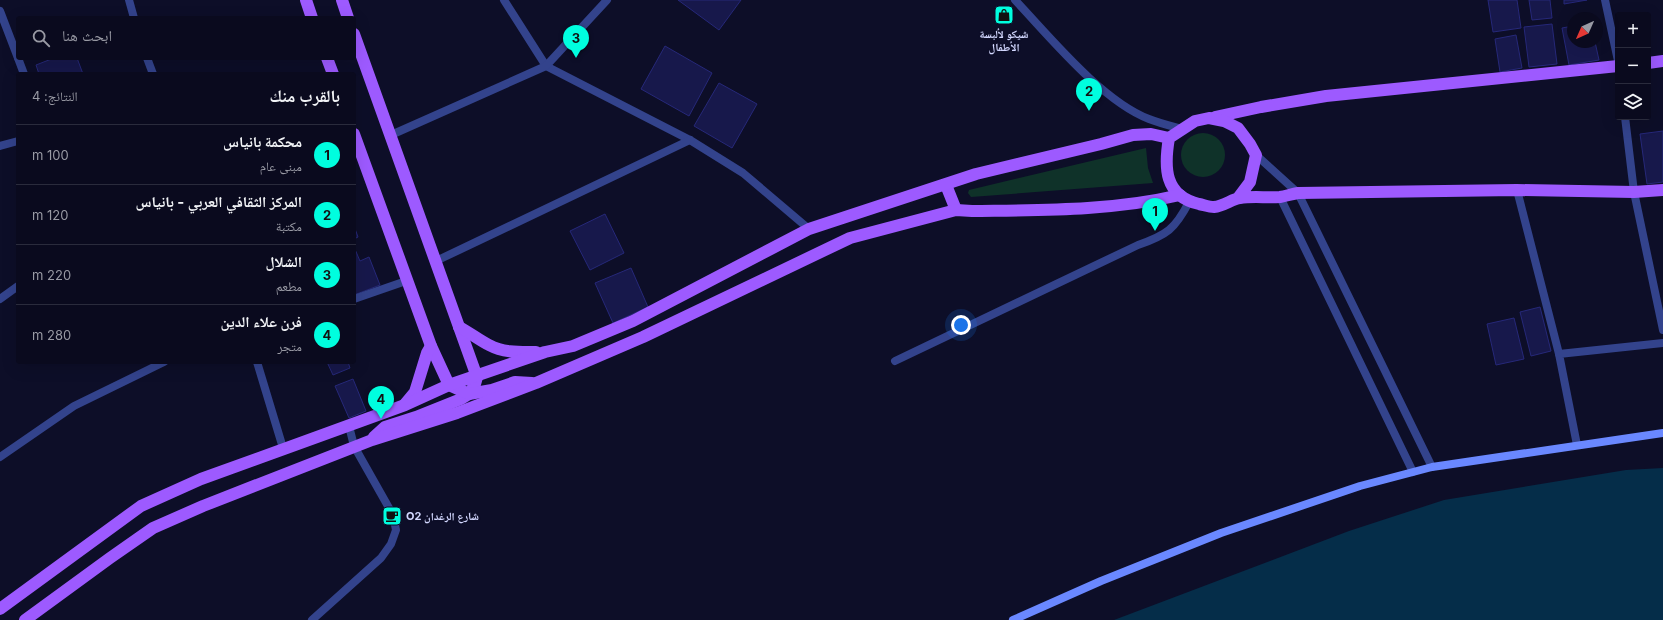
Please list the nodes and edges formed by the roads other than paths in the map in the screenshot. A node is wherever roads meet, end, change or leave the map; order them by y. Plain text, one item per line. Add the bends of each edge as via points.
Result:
1 (129, 0) edge
2 (306, 0) edge
3 (342, 0) edge
4 (504, 0) edge
5 (607, 0) edge
6 (1015, 0) edge
7 (1605, 0) edge
8 (0, 11) edge
9 (133, 16) edge
10 (311, 16) edge
11 (347, 16) edge
12 (356, 39) edge
13 (1615, 48) edge
14 (16, 53) edge
15 (19, 60) edge
16 (148, 60) edge
17 (328, 60) edge
18 (1663, 61) edge
19 (1651, 63) edge
20 (546, 66) junction
21 (1615, 66) edge
22 (23, 72) edge
23 (151, 72) edge
24 (331, 72) edge
25 (1210, 118) junction
26 (1625, 120) edge
27 (1182, 129) junction
28 (391, 135) junction
29 (1169, 138) junction
30 (690, 140) junction
31 (16, 142) edge
32 (0, 146) edge
33 (357, 149) edge
34 (1256, 155) junction
35 (946, 185) junction
36 (1517, 190) junction
37 (1663, 190) edge
38 (1634, 192) junction
39 (1298, 193) junction
40 (1280, 196) junction
41 (1238, 198) junction
42 (1184, 199) junction
43 (956, 210) junction
44 (809, 229) junction
45 (436, 261) junction
46 (406, 281) junction
47 (16, 287) edge
48 (356, 298) edge
49 (0, 299) edge
50 (459, 327) junction
51 (1663, 330) edge
52 (1663, 342) edge
53 (431, 346) junction
54 (545, 352) junction
55 (1560, 354) junction
56 (895, 361) dead end
57 (160, 364) edge
58 (258, 364) edge
59 (477, 377) junction
60 (536, 383) junction
61 (449, 385) junction
62 (469, 394) junction
63 (405, 405) junction
64 (349, 426) junction
65 (1663, 433) edge
66 (372, 440) junction
67 (1577, 445) junction
68 (354, 446) junction
69 (282, 448) junction
70 (0, 457) edge
71 (1432, 467) junction
72 (1413, 472) junction
73 (0, 609) edge
74 (25, 620) edge
75 (312, 620) edge
76 (1013, 620) edge

1 - 9 street
2 - 10 main road
3 - 11 main road
4 - 20 street
5 - 20 street
6 - 27 street via 1081,69 1115,100 1148,119
7 - 13 street
8 - 14 street
12 - 28 main road
15 - 22 street
16 - 23 street
17 - 24 main road
18 - 19 main road
20 - 28 street
20 - 30 street
21 - 25 main road via 1326,96
25 - 27 main road via 1195,121
25 - 34 main road via 1238,128
26 - 38 street
27 - 29 main road
28 - 45 main road
29 - 35 main road via 1151,134 1133,135 976,174
29 - 42 main road via 1166,169 1171,184
30 - 44 street via 743,174
30 - 45 street
31 - 32 street
33 - 46 main road
34 - 39 street
34 - 41 main road via 1250,182
35 - 43 main road
35 - 44 main road
36 - 38 main road
36 - 39 main road
36 - 55 street
37 - 38 main road
38 - 51 street
39 - 40 main road
39 - 71 street
40 - 41 main road
40 - 72 street
41 - 42 main road via 1213,207
42 - 43 main road via 1075,210
42 - 56 street via 1180,220 1158,238 1138,245
43 - 60 main road via 850,238 643,337
44 - 54 main road via 633,321 573,346
45 - 50 main road
46 - 48 street
46 - 53 main road
47 - 49 street
50 - 54 main road via 501,350
50 - 59 main road
52 - 55 street
53 - 61 main road
53 - 63 main road via 426,352 415,392
54 - 59 main road
55 - 67 street
57 - 70 street via 74,406
58 - 69 street
59 - 61 main road
59 - 62 main road
60 - 62 main road via 515,382
60 - 66 main road via 458,413
61 - 62 main road
61 - 63 main road
62 - 66 main road via 416,417 385,427
63 - 64 main road
64 - 68 street
64 - 69 main road
65 - 67 street
66 - 68 main road
67 - 71 street
68 - 74 main road via 154,528
68 - 75 street via 393,515 396,530 391,544 381,558
69 - 73 main road via 201,479 142,506
71 - 72 street
72 - 76 street via 1360,486 1222,533

